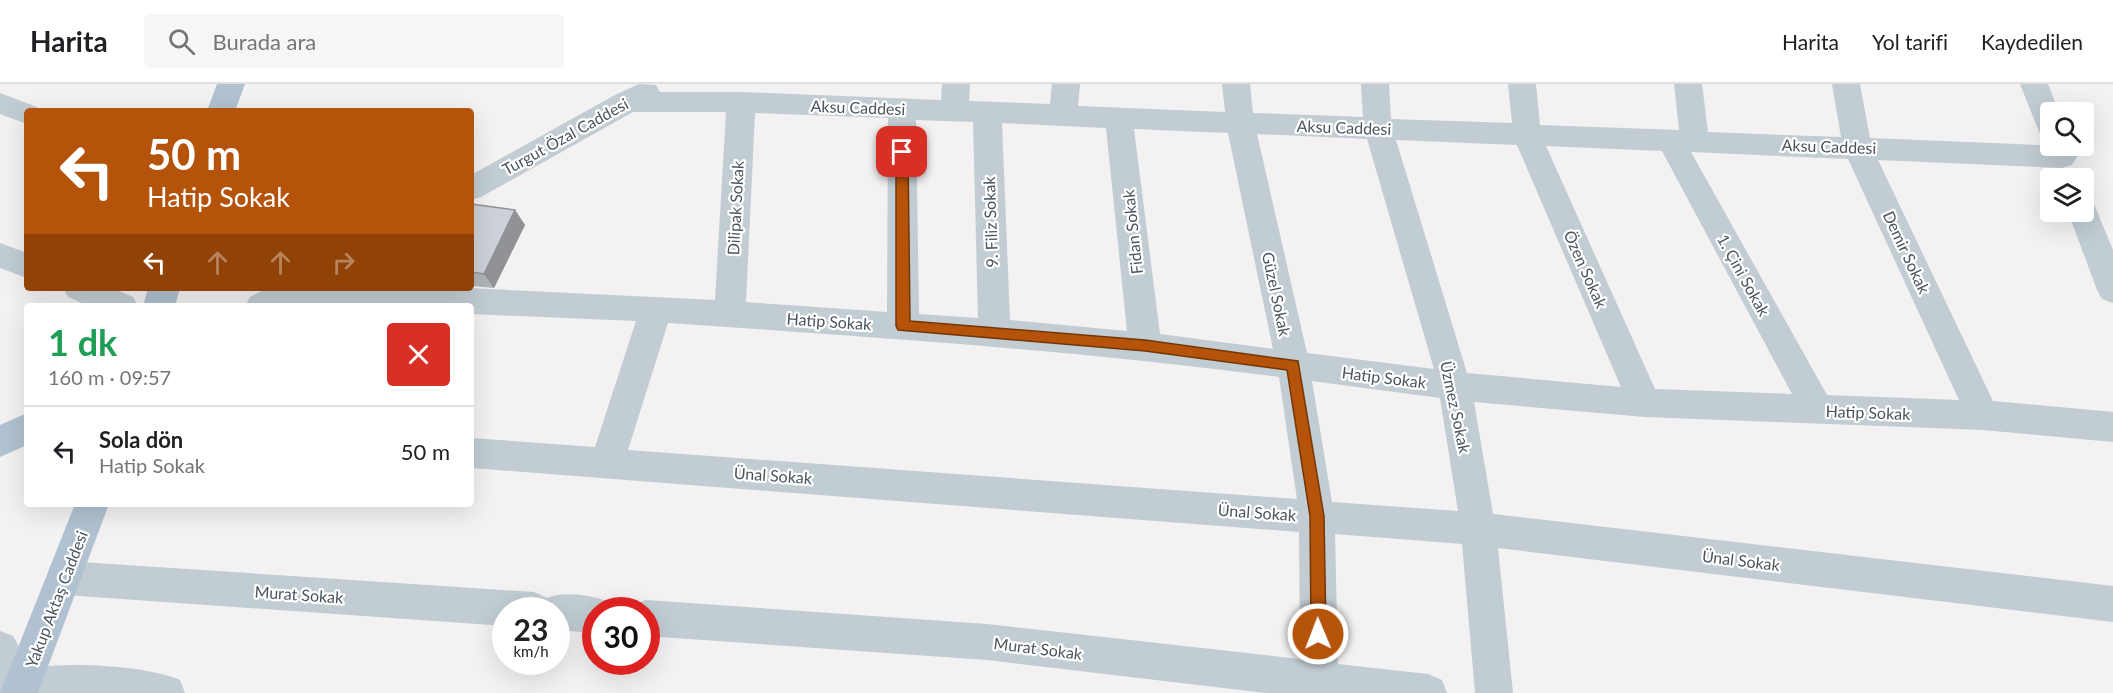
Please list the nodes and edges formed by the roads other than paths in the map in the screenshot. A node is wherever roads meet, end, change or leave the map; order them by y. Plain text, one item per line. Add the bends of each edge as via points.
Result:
1 (231, 84) edge
2 (660, 84) edge
3 (1066, 84) edge
4 (1236, 84) edge
5 (1375, 84) edge
6 (1522, 84) edge
7 (1688, 84) edge
8 (1846, 84) edge
9 (2034, 84) edge
10 (955, 98) edge
11 (625, 102) junction
12 (741, 102) junction
13 (2041, 102) edge
14 (0, 103) edge
15 (222, 108) edge
16 (902, 108) junction
17 (987, 112) junction
18 (24, 113) edge
19 (1063, 115) junction
20 (1119, 118) junction
21 (1240, 123) junction
22 (1378, 129) junction
23 (1527, 135) junction
24 (1682, 141) junction
25 (1857, 147) junction
26 (2063, 160) edge
27 (474, 187) edge
28 (2087, 222) edge
29 (0, 255) edge
30 (24, 265) edge
31 (2113, 290) edge
32 (86, 291) edge
33 (281, 296) edge
34 (115, 303) edge
35 (656, 309) junction
36 (730, 314) junction
37 (903, 326) junction
38 (994, 332) junction
39 (1145, 346) junction
40 (1293, 365) junction
41 (1455, 386) junction
42 (1645, 403) junction
43 (1818, 410) junction
44 (1983, 415) junction
45 (2113, 427) edge
46 (24, 430) edge
47 (0, 442) edge
48 (474, 453) edge
49 (607, 463) junction
50 (91, 507) edge
51 (1317, 516) junction
52 (1478, 529) junction
53 (65, 578) junction
54 (2113, 604) edge
55 (492, 607) edge
56 (660, 619) edge
57 (0, 649) edge
58 (1319, 681) junction
59 (16, 691) edge
60 (166, 693) edge
61 (1428, 693) edge
62 (1494, 693) edge

1 - 15 main road
2 - 11 street, Turgut Özal Caddesi
3 - 19 street
4 - 21 street, Güzel Sokak
5 - 22 street, Üzmez Sokak
6 - 23 street, Özen Sokak
7 - 24 street
8 - 25 street, Demir Sokak
9 - 13 street
10 - 16 street, Aksu Caddesi
10 - 17 street, Aksu Caddesi
11 - 12 street, Aksu Caddesi
11 - 27 street, Turgut Özal Caddesi
12 - 16 street, Aksu Caddesi
12 - 36 street, Dilipak Sokak
14 - 18 street
16 - 37 street
17 - 19 street, Aksu Caddesi
17 - 38 street, 9. Filiz Sokak
19 - 20 street, Aksu Caddesi
20 - 21 street, Aksu Caddesi
20 - 39 street, Fidan Sokak
21 - 22 street, Aksu Caddesi
21 - 40 street, Güzel Sokak
22 - 23 street, Aksu Caddesi
22 - 41 street, Üzmez Sokak
23 - 24 street, Aksu Caddesi
23 - 42 street, Özen Sokak
24 - 25 street, Aksu Caddesi
24 - 43 street, 1. Çini Sokak
25 - 26 street, Aksu Caddesi
25 - 44 street, Demir Sokak
28 - 31 street
29 - 30 street
32 - 34 street
33 - 35 street, Hatip Sokak
35 - 36 street, Hatip Sokak
35 - 49 street
36 - 37 street, Hatip Sokak
37 - 38 street, Hatip Sokak
38 - 39 street, Hatip Sokak
39 - 40 street, Hatip Sokak
40 - 41 street, Hatip Sokak
40 - 51 street, Güzel Sokak
41 - 42 street, Hatip Sokak
41 - 52 street, Üzmez Sokak
42 - 43 street, Hatip Sokak
43 - 44 street, Hatip Sokak
44 - 45 street, Hatip Sokak
46 - 47 main road
48 - 49 street, Ünal Sokak
49 - 51 street, Ünal Sokak
50 - 53 main road, Yakup Aktaş Caddesi
51 - 52 street, Ünal Sokak
51 - 58 street, Güzel Sokak
52 - 54 street, Ünal Sokak
52 - 62 street, Üzmez Sokak
53 - 55 street, Murat Sokak
53 - 59 main road, Yakup Aktaş Caddesi
56 - 58 street, Murat Sokak via 987,642
57 - 59 street
58 - 61 street, Murat Sokak
59 - 60 street via 88,684

